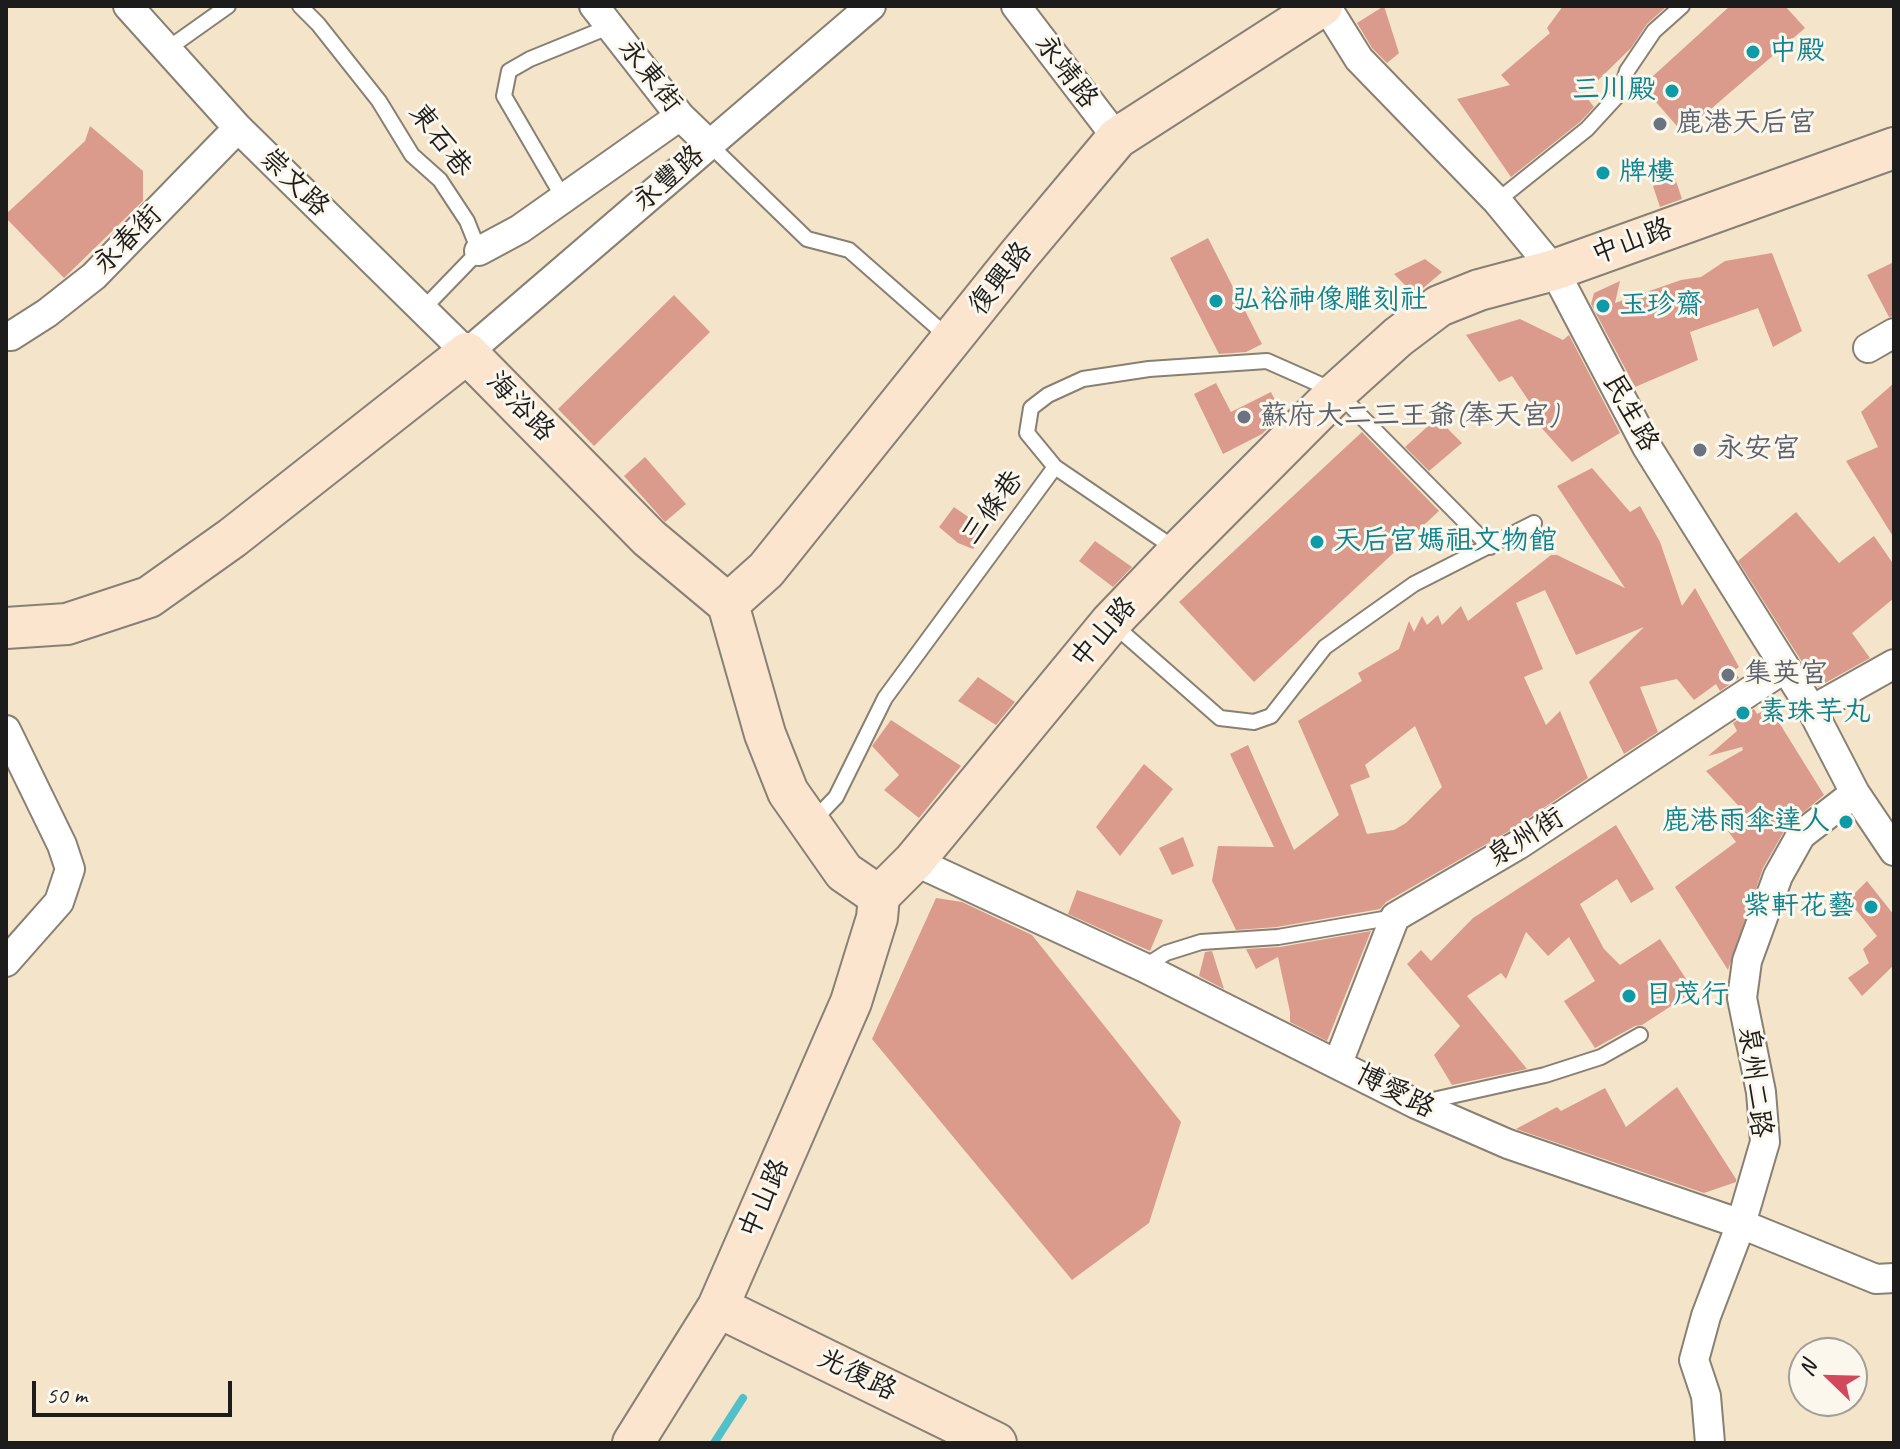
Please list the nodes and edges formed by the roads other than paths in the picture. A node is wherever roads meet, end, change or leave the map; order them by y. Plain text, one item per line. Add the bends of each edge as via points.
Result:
1 (128, 6) edge
2 (228, 6) edge
3 (300, 6) edge
4 (871, 6) edge
5 (1016, 6) edge
6 (1324, 6) edge
7 (1682, 6) edge
8 (602, 16) edge
9 (166, 50) junction
10 (680, 116) junction
11 (238, 128) junction
12 (1117, 138) junction
13 (709, 144) junction
14 (1894, 148) edge
15 (564, 199) junction
16 (1497, 201) junction
17 (479, 251) junction
18 (1554, 270) junction
19 (423, 309) junction
20 (1894, 333) edge
21 (6, 336) edge
22 (953, 340) junction
23 (1868, 348) dead end
24 (467, 353) junction
25 (1337, 392) junction
26 (1055, 467) junction
27 (1534, 523) dead end
28 (1490, 547) junction
29 (1179, 551) junction
30 (728, 604) junction
31 (1111, 622) junction
32 (6, 628) edge
33 (1894, 664) edge
34 (1785, 668) junction
35 (1812, 710) junction
36 (6, 730) edge
37 (1855, 793) junction
38 (810, 824) junction
39 (1894, 851) edge
40 (914, 861) junction
41 (879, 896) junction
42 (1395, 917) junction
43 (6, 962) edge
44 (1143, 967) junction
45 (1640, 1035) dead end
46 (1338, 1063) junction
47 (1416, 1104) junction
48 (1741, 1224) junction
49 (1894, 1278) edge
50 (718, 1307) junction
51 (633, 1443) edge
52 (996, 1443) edge
53 (1710, 1443) edge

1 - 9 street, 崇文路
2 - 9 lane
3 - 17 lane, 東石巷 via 379,101 412,155 440,180
4 - 13 street, 永豐路
5 - 12 street, 永靖路
6 - 12 street, 復興路
6 - 16 street, 民生路 via 1359,59
7 - 16 lane via 1654,31 1627,71 1620,93 1587,129
8 - 10 street, 永東街
8 - 15 lane via 509,71 504,96
9 - 11 street, 崇文路
10 - 13 street, 永東街
10 - 15 street
11 - 19 street, 崇文路
11 - 21 street, 永春街 via 94,276 47,313
12 - 22 street, 復興路
13 - 22 lane via 807,239 849,250
13 - 24 street, 永豐路
14 - 18 street, 中山路
15 - 17 street
16 - 18 street, 民生路
17 - 19 lane
18 - 25 street, 中山路 via 1439,306
18 - 34 street, 民生路 via 1647,447
19 - 24 street, 崇文路
20 - 23 street
22 - 30 street, 復興路 via 766,570
24 - 30 street, 海浴路 via 649,538
24 - 32 street, 海浴路 via 149,597 67,624
25 - 26 lane, 三條巷 via 1267,361 1083,379 1031,408 1027,433
25 - 28 lane
25 - 29 street, 中山路
26 - 29 lane
26 - 38 lane, 三條巷 via 885,698 836,797
27 - 28 lane
28 - 31 lane via 1414,584 1325,647 1271,716 1254,722 1220,718
29 - 31 street, 中山路
30 - 38 street via 765,734 788,792
31 - 40 street, 中山路
33 - 35 street
34 - 35 street, 民生路
34 - 42 street, 泉州街 via 1518,845
35 - 37 street, 民生路
36 - 43 street via 70,869 59,902
37 - 39 street, 民生路
37 - 48 street, 泉州二路 via 1801,835 1778,876 1747,961 1742,998 1765,1142
38 - 41 street via 844,872
40 - 41 street, 中山路
40 - 44 street, 博愛路
41 - 50 street, 中山路 via 851,1002
42 - 44 lane via 1278,937 1201,942
42 - 46 street
44 - 46 street, 博愛路
45 - 47 lane via 1601,1057 1534,1079
46 - 47 street, 博愛路
47 - 48 street, 博愛路 via 1508,1144
48 - 49 street, 博愛路 via 1876,1279
48 - 53 street, 泉州二路 via 1694,1360 1706,1396
50 - 51 street, 中山路
50 - 52 street, 光復路

